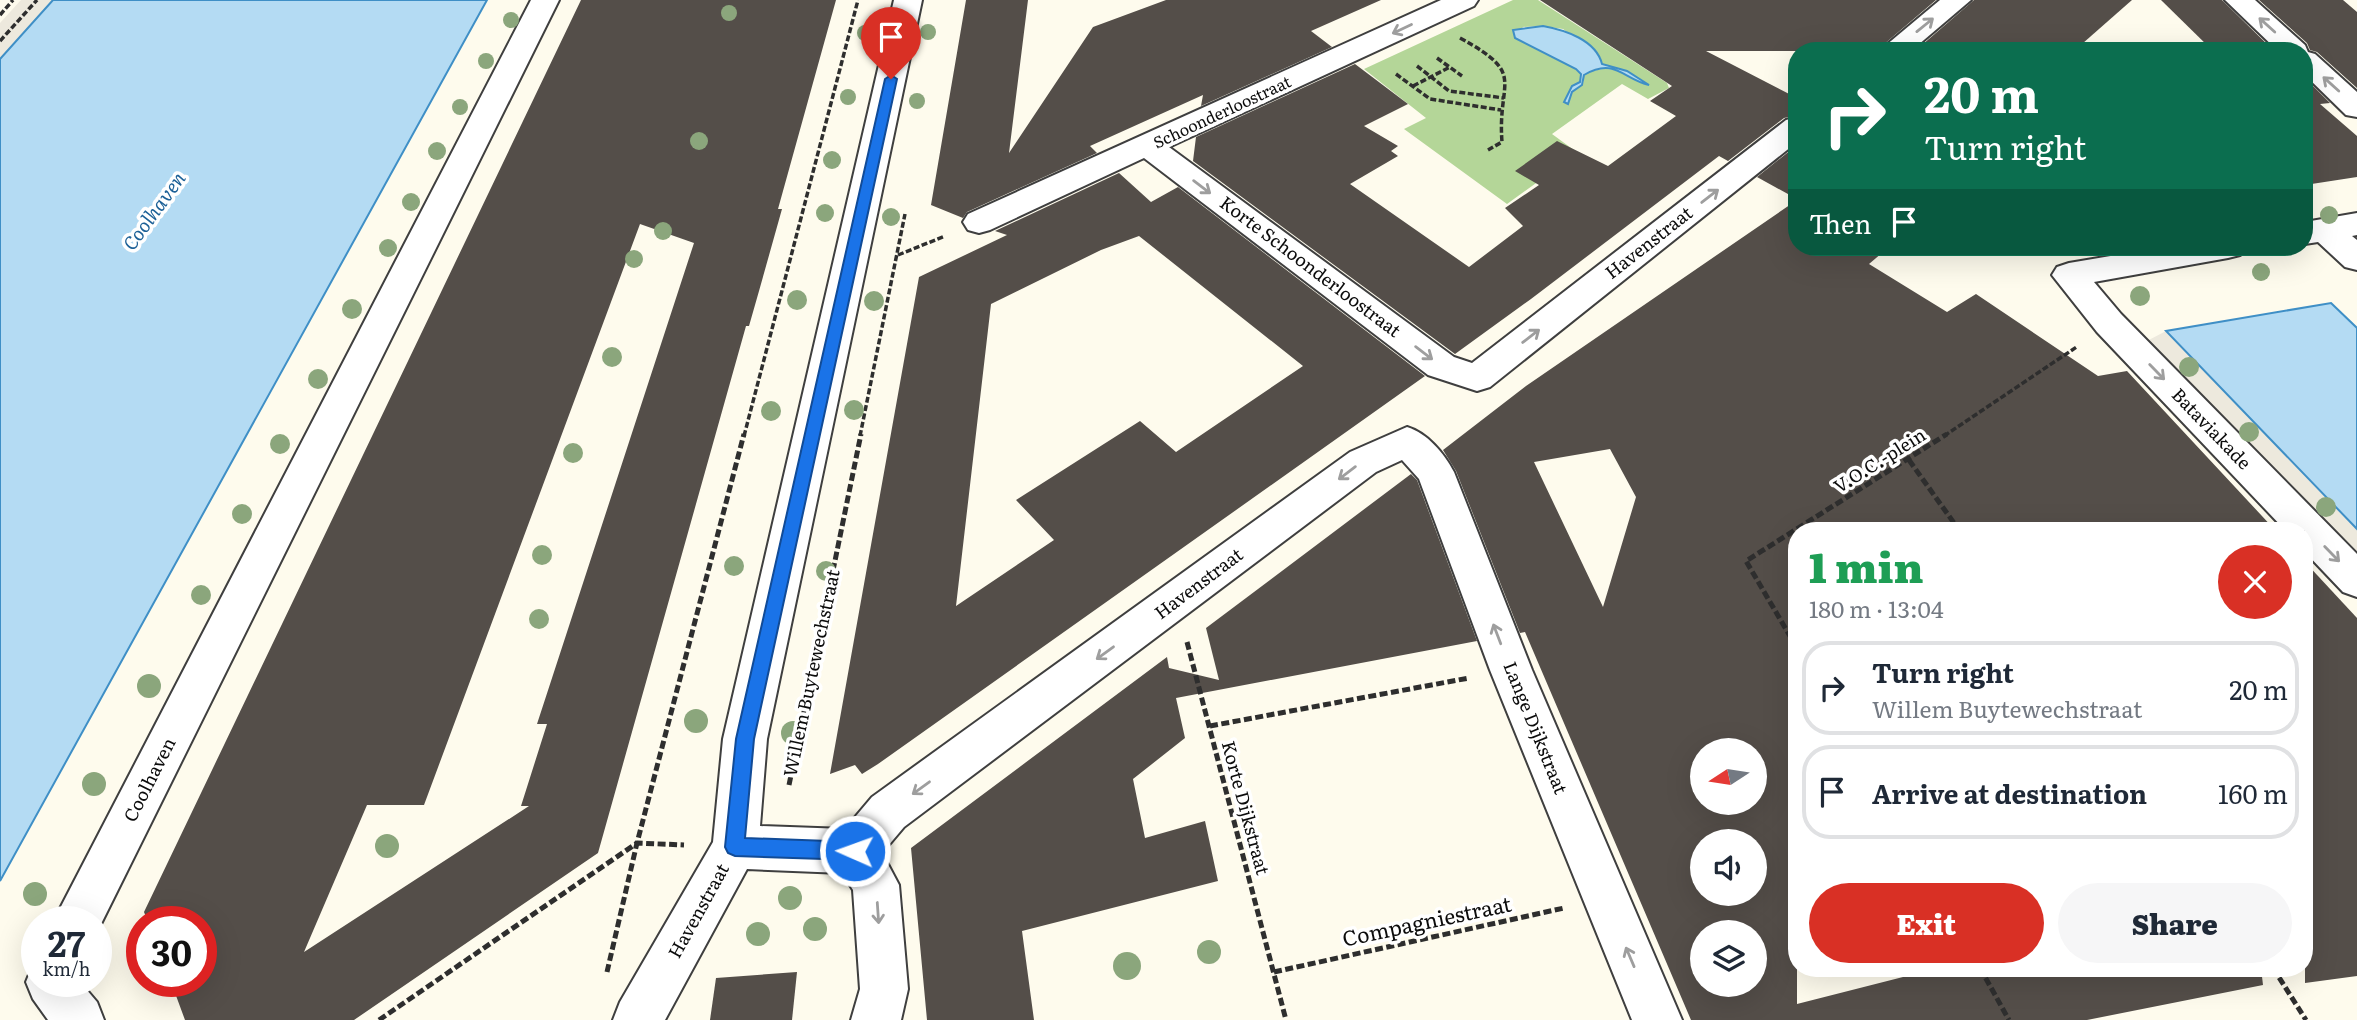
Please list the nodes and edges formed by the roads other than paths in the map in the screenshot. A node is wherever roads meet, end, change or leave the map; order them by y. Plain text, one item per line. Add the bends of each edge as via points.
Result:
1 (545, 0) edge
2 (908, 0) edge
3 (1464, 0) edge
4 (1957, 0) edge
5 (2239, 0) edge
6 (1904, 42) edge
7 (2285, 42) edge
8 (2313, 67) edge
9 (2357, 107) edge
10 (1788, 134) edge
11 (1148, 146) junction
12 (979, 222) road end
13 (2357, 224) edge
14 (2315, 231) edge
15 (2177, 256) edge
16 (2357, 259) edge
17 (1477, 378) joint
18 (1407, 441) joint
19 (2301, 522) edge
20 (2313, 534) edge
21 (2357, 580) edge
22 (735, 847) junction
23 (855, 851) junction
24 (86, 906) edge
25 (61, 997) edge
26 (79, 1020) edge
27 (638, 1020) edge
28 (876, 1020) edge
29 (1657, 1020) edge

1 - 24 street, Coolhaven
2 - 22 street via 745,739
3 -> 11 street, Schoonderloostraat
6 -> 4 street
7 -> 5 street
9 -> 8 street
17 -> 10 street, Havenstraat
11 - 12 street, Schoonderloostraat
11 -> 17 street, Korte Schoonderloostraat via 1441,366
13 - 14 street
14 - 16 street
15 -> 19 street, Bataviakade via 2069,275 2109,323
18 -> 23 street, Havenstraat via 1363,462 888,812
29 -> 18 street, Lange Dijkstraat via 1511,670 1435,472
20 -> 21 street, Bataviakade
22 - 23 street, Havenstraat
22 - 27 street, Havenstraat
23 -> 28 street via 876,885 884,989
25 - 26 street

